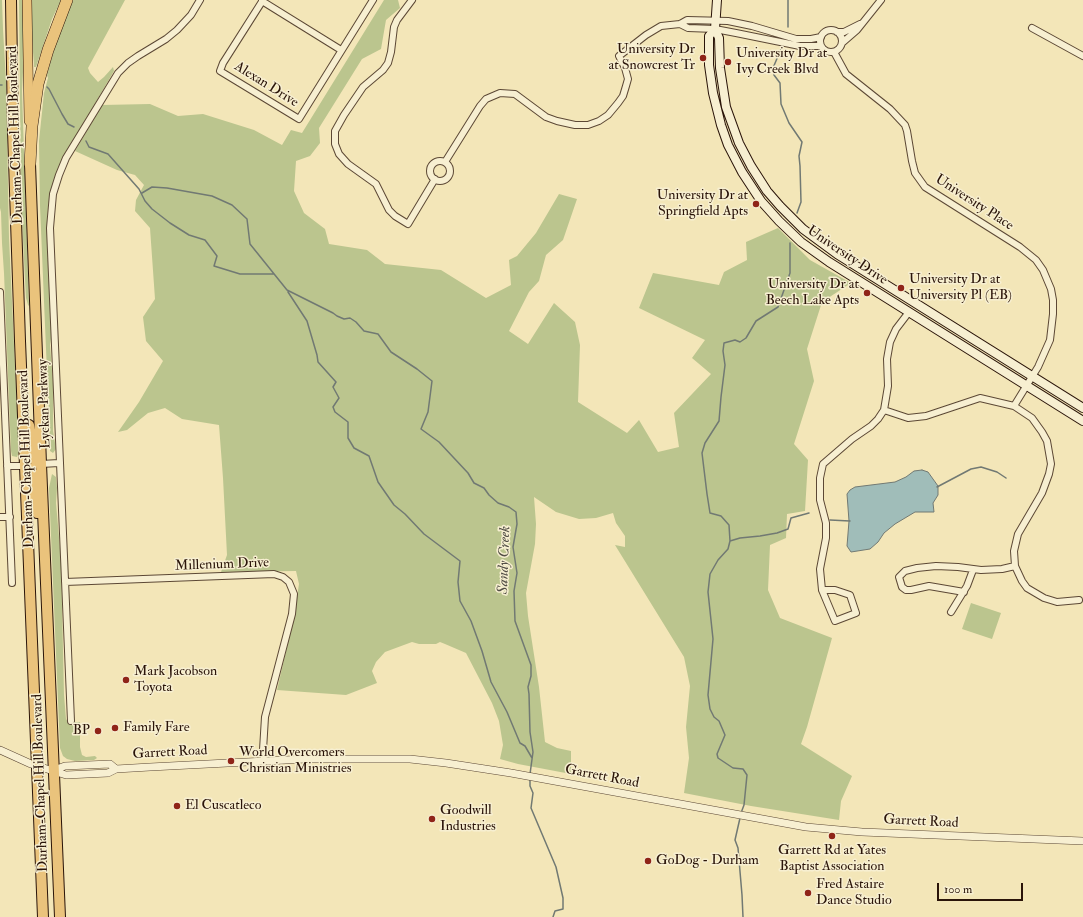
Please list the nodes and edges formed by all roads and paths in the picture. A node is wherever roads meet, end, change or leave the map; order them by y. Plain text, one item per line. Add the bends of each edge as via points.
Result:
1 (11, 0) edge
2 (27, 0) edge
3 (67, 0) edge
4 (200, 0) edge
5 (373, 0) edge
6 (412, 0) edge
7 (717, 0) edge
8 (881, 0) edge
9 (263, 1) edge
10 (715, 21) junction
11 (865, 21) junction
12 (680, 24) junction
13 (1032, 28) dead end
14 (715, 29) junction
15 (837, 32) junction
16 (821, 37) junction
17 (842, 43) junction
18 (821, 46) junction
19 (341, 50) junction
20 (834, 52) junction
21 (1083, 56) edge
22 (445, 162) junction
23 (30, 164) junction
24 (435, 179) junction
25 (0, 292) edge
26 (909, 312) junction
27 (1033, 376) junction
28 (22, 384) junction
29 (1027, 386) junction
30 (1014, 406) junction
31 (1083, 408) edge
32 (884, 410) junction
33 (1083, 421) edge
34 (59, 463) junction
35 (41, 464) junction
36 (7, 466) junction
37 (25, 466) junction
38 (0, 517) edge
39 (10, 517) junction
40 (1015, 566) junction
41 (973, 570) junction
42 (46, 572) junction
43 (65, 582) junction
44 (12, 583) dead end
45 (822, 590) junction
46 (964, 592) junction
47 (1079, 600) dead end
48 (951, 612) dead end
49 (71, 720) dead end
50 (0, 750) edge
51 (264, 762) junction
52 (37, 766) junction
53 (54, 770) junction
54 (1083, 841) edge
55 (43, 917) edge
56 (60, 917) edge

1 - 28 highway, Durham-Chapel Hill Boulevard
2 - 23 main road, Durham-Chapel Hill Boulevard
3 - 23 highway via 40,79 32,126
4 - 34 street, Lyckan Parkway via 177,30 128,63 118,74 64,162 55,185 50,228
5 - 19 street, Alexan Drive
6 - 24 street via 394,27 388,63 363,87 348,109 335,131 335,144 339,154 348,164 376,184 389,210 408,224
7 - 10 main road, University Drive
8 - 11 street
9 - 19 street, Alexan Drive
9 - 19 street, Alexan Drive via 220,71 299,119
10 - 12 street via 687,20
10 - 14 main road, University Drive
10 - 16 street via 728,21 796,39 811,40
11 - 15 street via 844,32
11 - 17 street
12 - 14 street via 688,28
12 - 22 street via 666,25 653,30 619,56 628,78 623,96 608,115 599,121 588,125 557,122 515,94 500,93 486,99 480,106
13 - 21 street
14 - 18 street via 800,46
14 - 26 main road, University Drive via 708,36 713,93 728,145 752,188 769,211 801,242
14 - 27 main road, University Drive via 719,38 722,87 731,123 751,166 780,206 803,229 826,246
15 - 16 street via 828,31
15 - 17 street
16 - 18 street
17 - 20 street
18 - 20 street via 825,51
20 - 27 street, University Place via 846,74 890,109 904,125 915,172 925,187 1020,247 1036,260 1043,270 1052,295 1052,324 1047,349
22 - 24 street via 450,169 449,176 441,181
22 - 24 street via 435,162 430,167 430,174
23 - 35 highway, Durham-Chapel Hill Boulevard
25 - 36 street
26 - 29 main road, University Drive
26 - 32 street via 890,342
27 - 29 street, University Place
27 - 31 main road, University Drive
28 - 35 highway via 33,458 36,463
28 - 37 highway, Durham-Chapel Hill Boulevard
29 - 30 street, University Place
29 - 33 main road, University Drive
30 - 32 street via 980,398 926,416 908,418
30 - 40 street via 1032,418 1042,432 1048,445 1051,464 1042,493 1018,534 1014,551
32 - 45 street via 872,426 823,464 820,500 826,523 826,538 820,569
34 - 35 street
34 - 43 street, Lyckan Parkway
35 - 42 highway, Durham-Chapel Hill Boulevard
36 - 37 street
36 - 39 street
37 - 42 highway via 33,475
37 - 52 highway, Durham-Chapel Hill Boulevard
38 - 39 street
39 - 44 street
40 - 41 street
40 - 47 street via 1027,588 1044,598 1057,602
41 - 46 street
41 - 46 street via 936,566 905,571 899,577 902,587 906,590 929,586
42 - 53 highway, Durham-Chapel Hill Boulevard
43 - 49 street, Lyckan Parkway
43 - 51 street, Millenium Drive via 274,574 289,582 294,594 292,614 265,717 262,750
45 - 45 street via 835,621 856,613 850,595 835,590
46 - 48 street
50 - 52 street, Garrett Road
51 - 53 street, Garrett Road via 116,769 110,764 105,764 65,766
51 - 54 street, Garrett Road via 402,759 446,763 806,827 862,832
52 - 53 street, Garrett Road
52 - 55 highway, Durham-Chapel Hill Boulevard
53 - 56 highway, Durham-Chapel Hill Boulevard

